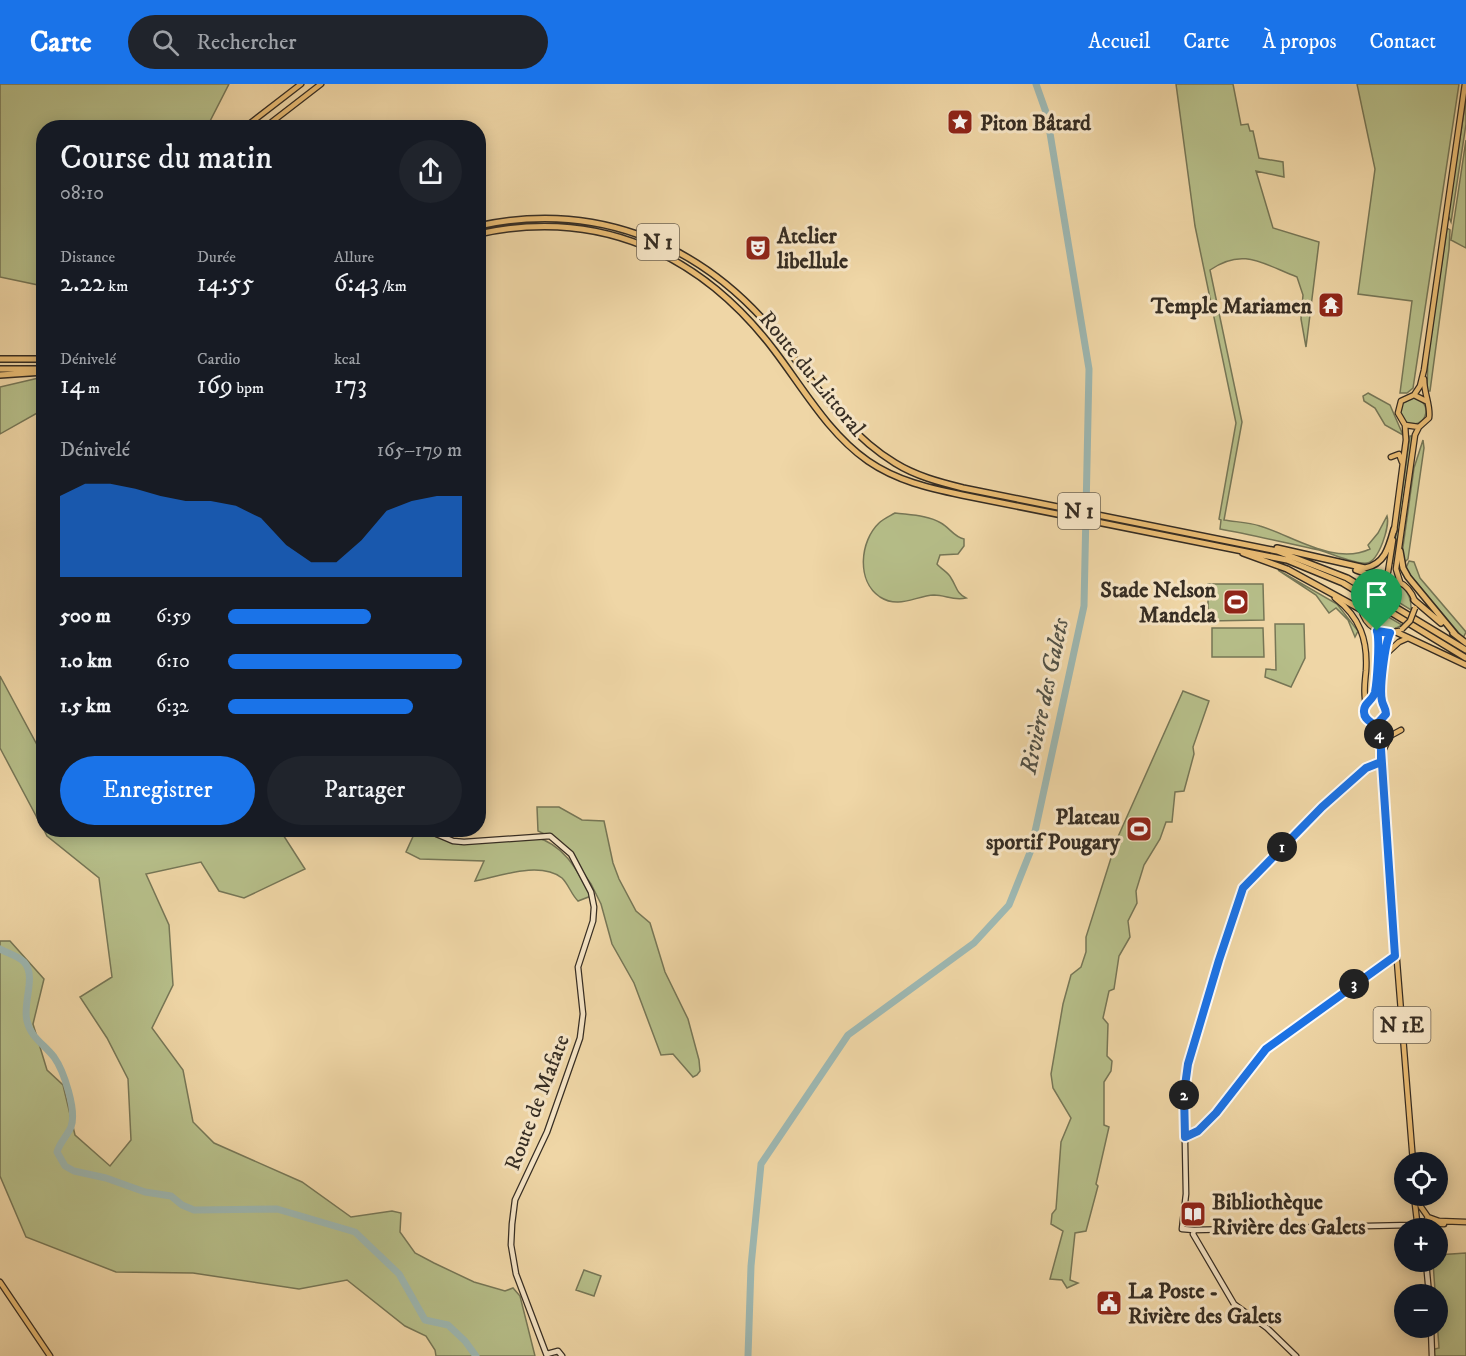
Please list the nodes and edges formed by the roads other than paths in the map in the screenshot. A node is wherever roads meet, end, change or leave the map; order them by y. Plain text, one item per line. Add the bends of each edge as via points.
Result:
1 (301, 84) edge
2 (321, 84) edge
3 (1465, 84) edge
4 (254, 120) edge
5 (274, 120) edge
6 (486, 225) edge
7 (486, 233) edge
8 (36, 358) edge
9 (0, 359) edge
10 (1424, 369) junction
11 (36, 370) edge
12 (0, 372) edge
13 (1414, 395) junction
14 (1426, 401) junction
15 (1405, 425) junction
16 (1419, 427) junction
17 (1391, 457) dead end
18 (1403, 465) junction
19 (1394, 529) junction
20 (1231, 540) junction
21 (1210, 543) junction
22 (1400, 551) junction
23 (1344, 564) junction
24 (1383, 580) junction
25 (1400, 582) junction
26 (1321, 586) junction
27 (1414, 600) junction
28 (1361, 608) junction
29 (1377, 631) junction
30 (1396, 631) junction
31 (1455, 634) junction
32 (1412, 638) junction
33 (1466, 643) edge
34 (1466, 650) edge
35 (1466, 658) edge
36 (1384, 659) junction
37 (1466, 665) edge
38 (1368, 702) junction
39 (1382, 702) junction
40 (1375, 723) junction
41 (1401, 730) dead end
42 (1381, 759) junction
43 (444, 837) edge
44 (1395, 956) junction
45 (1185, 1137) junction
46 (1412, 1152) edge
47 (1421, 1206) edge
48 (1424, 1212) junction
49 (1423, 1218) edge
50 (1423, 1218) edge
51 (1466, 1222) edge
52 (1448, 1223) edge
53 (1394, 1224) edge
54 (1194, 1230) junction
55 (0, 1282) edge
56 (1432, 1338) edge
57 (547, 1355) edge
58 (50, 1356) edge
59 (562, 1356) edge
60 (1296, 1356) edge
61 (1434, 1356) edge

1 - 4 main road
2 - 5 main road
3 - 10 main road
6 - 20 highway, Route du Littoral / N 1 via 566,219 607,225 646,237 705,267 761,318 839,414 869,444 919,475 963,488
7 - 21 highway, Route du Littoral / N 1 via 536,226 579,228 634,241 672,258 740,309 855,451 896,477 919,486
8 - 9 highway
10 - 13 main road
10 - 14 main road
11 - 12 highway
13 - 14 main road
13 - 15 main road via 1398,407 1398,416
14 - 16 main road via 1429,418
15 - 16 main road
15 - 18 main road
16 - 22 main road
17 - 18 main road via 1398,454
18 - 19 main road
19 - 23 highway via 1378,563 1365,568
19 - 24 main road
20 - 23 highway
20 - 34 highway, Route du Littoral / N 1 via 1277,551 1336,573
21 - 26 highway via 1267,560
21 - 35 highway, Route du Littoral / N 1 via 1287,560 1329,576
22 - 25 main road via 1396,572
22 - 31 highway via 1408,577
23 - 24 highway
24 - 25 main road
24 - 28 main road, bridge via 1365,591
25 - 27 main road
26 - 28 highway
26 - 38 main road via 1348,609 1365,639 1364,694
27 - 30 main road, bridge via 1410,621
27 - 31 highway
28 - 29 main road via 1366,621
29 - 30 main road
29 - 38 main road via 1375,693
30 - 32 highway
30 - 36 main road
31 - 33 highway
32 - 36 main road via 1399,642
32 - 37 highway
36 - 39 main road
38 - 39 main road
38 - 40 main road via 1364,714
39 - 40 main road via 1386,714
40 - 42 main road, N 1E
41 - 42 main road via 1388,739
42 - 44 main road, N 1E
42 - 45 street via 1322,807 1243,888 1188,1064
43 - 57 street, Route de Mafate via 464,842 550,836 571,854 594,902 593,921 578,967 582,1029 547,1131 515,1200 512,1224 516,1274
44 - 45 street via 1266,1049 1216,1113 1198,1131
44 - 46 main road, N 1E
45 - 54 street via 1182,1229
47 - 48 main road
48 - 49 main road
48 - 50 main road
51 - 52 main road
53 - 54 street
54 - 60 street via 1197,1242 1234,1304
55 - 58 main road
56 - 61 street
57 - 59 street, Route de Mafate via 558,1351

